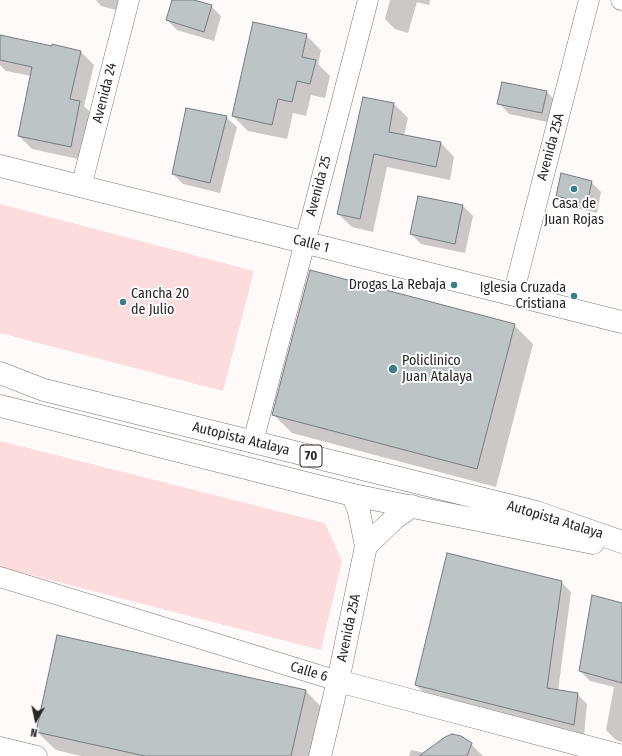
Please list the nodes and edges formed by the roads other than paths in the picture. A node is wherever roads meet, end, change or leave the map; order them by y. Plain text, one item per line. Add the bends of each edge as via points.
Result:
1 (129, 0) edge
2 (368, 0) edge
3 (589, 0) edge
4 (0, 166) edge
5 (81, 187) junction
6 (304, 242) junction
7 (513, 294) junction
8 (622, 322) edge
9 (0, 373) edge
10 (0, 406) edge
11 (253, 442) junction
12 (353, 495) junction
13 (412, 506) junction
14 (622, 542) edge
15 (366, 546) junction
16 (622, 549) edge
17 (0, 577) edge
18 (338, 680) junction
19 (0, 747) edge
20 (37, 756) edge
21 (320, 756) edge
22 (622, 756) edge

1 - 5 street, Avenida 24
2 - 6 street, Avenida 25
3 - 7 street, Avenida 25A
4 - 5 main road, Calle 1
5 - 6 main road, Calle 1
6 - 7 main road, Calle 1
6 - 11 street, Avenida 25
7 - 8 main road, Calle 1
9 - 11 main road, Autopista Atalaya / 70 via 44,390
10 - 12 main road, Autopista Atalaya / 70
11 - 14 main road, Autopista Atalaya / 70 via 536,512
12 - 13 main road, Autopista Atalaya / 70
12 - 15 main road, Avenida 25A
13 - 15 main road via 380,531
13 - 16 main road, Autopista Atalaya / 70
15 - 18 main road, Avenida 25A
17 - 18 street, Calle 6
18 - 21 main road, Avenida 25A
18 - 22 main road, Calle 6
19 - 20 street

